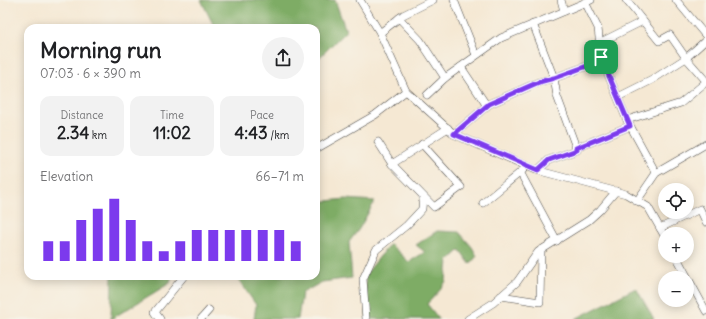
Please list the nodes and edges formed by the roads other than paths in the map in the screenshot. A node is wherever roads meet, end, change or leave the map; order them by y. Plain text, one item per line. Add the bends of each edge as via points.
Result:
1 (360, 0) edge
2 (433, 0) edge
3 (454, 0) edge
4 (561, 0) edge
5 (626, 0) edge
6 (676, 0) edge
7 (588, 1) edge
8 (564, 11) junction
9 (399, 18) junction
10 (643, 21) junction
11 (533, 24) junction
12 (380, 33) junction
13 (706, 36) edge
14 (706, 40) edge
15 (599, 43) junction
16 (476, 55) junction
17 (601, 57) junction
18 (686, 58) junction
19 (461, 67) junction
20 (445, 78) junction
21 (554, 78) junction
22 (706, 82) edge
23 (406, 91) junction
24 (427, 94) dead end
25 (618, 97) junction
26 (487, 106) junction
27 (629, 123) junction
28 (448, 128) junction
29 (454, 134) junction
30 (378, 142) dead end
31 (422, 144) junction
32 (706, 144) edge
33 (320, 147) edge
34 (576, 148) junction
35 (392, 164) junction
36 (528, 166) junction
37 (538, 170) junction
38 (520, 172) junction
39 (656, 172) junction
40 (616, 191) junction
41 (423, 197) junction
42 (638, 201) junction
43 (483, 202) dead end
44 (703, 207) edge
45 (706, 222) edge
46 (659, 227) edge
47 (662, 227) edge
48 (557, 241) junction
49 (541, 250) junction
50 (680, 263) edge
51 (181, 280) edge
52 (501, 296) junction
53 (209, 310) dead end
54 (706, 310) edge
55 (160, 319) edge
56 (200, 319) edge
57 (366, 319) edge
58 (468, 319) edge

1 - 12 street
2 - 9 street
3 - 16 street
4 - 8 street
5 - 10 street
6 - 13 street
7 - 8 street
7 - 15 street via 598,28
8 - 11 street
9 - 12 street
9 - 20 street via 420,40
10 - 15 street
10 - 18 street via 659,41 670,35
11 - 16 street via 501,38
11 - 21 street
12 - 23 street
14 - 18 street
15 - 17 street
16 - 19 street
17 - 21 street via 590,65
17 - 25 street
18 - 22 street
18 - 25 street via 652,80
19 - 20 street
19 - 26 street
20 - 24 street
21 - 26 street via 539,82
21 - 34 street via 557,96
22 - 27 street via 681,103
23 - 28 street
23 - 33 street via 376,115
25 - 27 street
26 - 29 street
27 - 34 street
27 - 39 street
28 - 29 street
28 - 31 street
29 - 36 street
30 - 35 street
31 - 35 street
31 - 41 street via 461,188 434,207
32 - 39 street
34 - 37 street via 577,150 549,160
35 - 41 street
36 - 37 street
36 - 38 street
37 - 40 street
38 - 43 street
38 - 48 street
39 - 42 street
40 - 42 street
40 - 48 street via 589,220
41 - 57 street via 422,209 376,250 363,279
42 - 46 street via 648,207
44 - 45 street
44 - 47 street
48 - 49 street
49 - 52 street via 516,282
49 - 52 street via 540,302
50 - 54 street
51 - 55 street via 155,312
52 - 58 street
53 - 56 street

